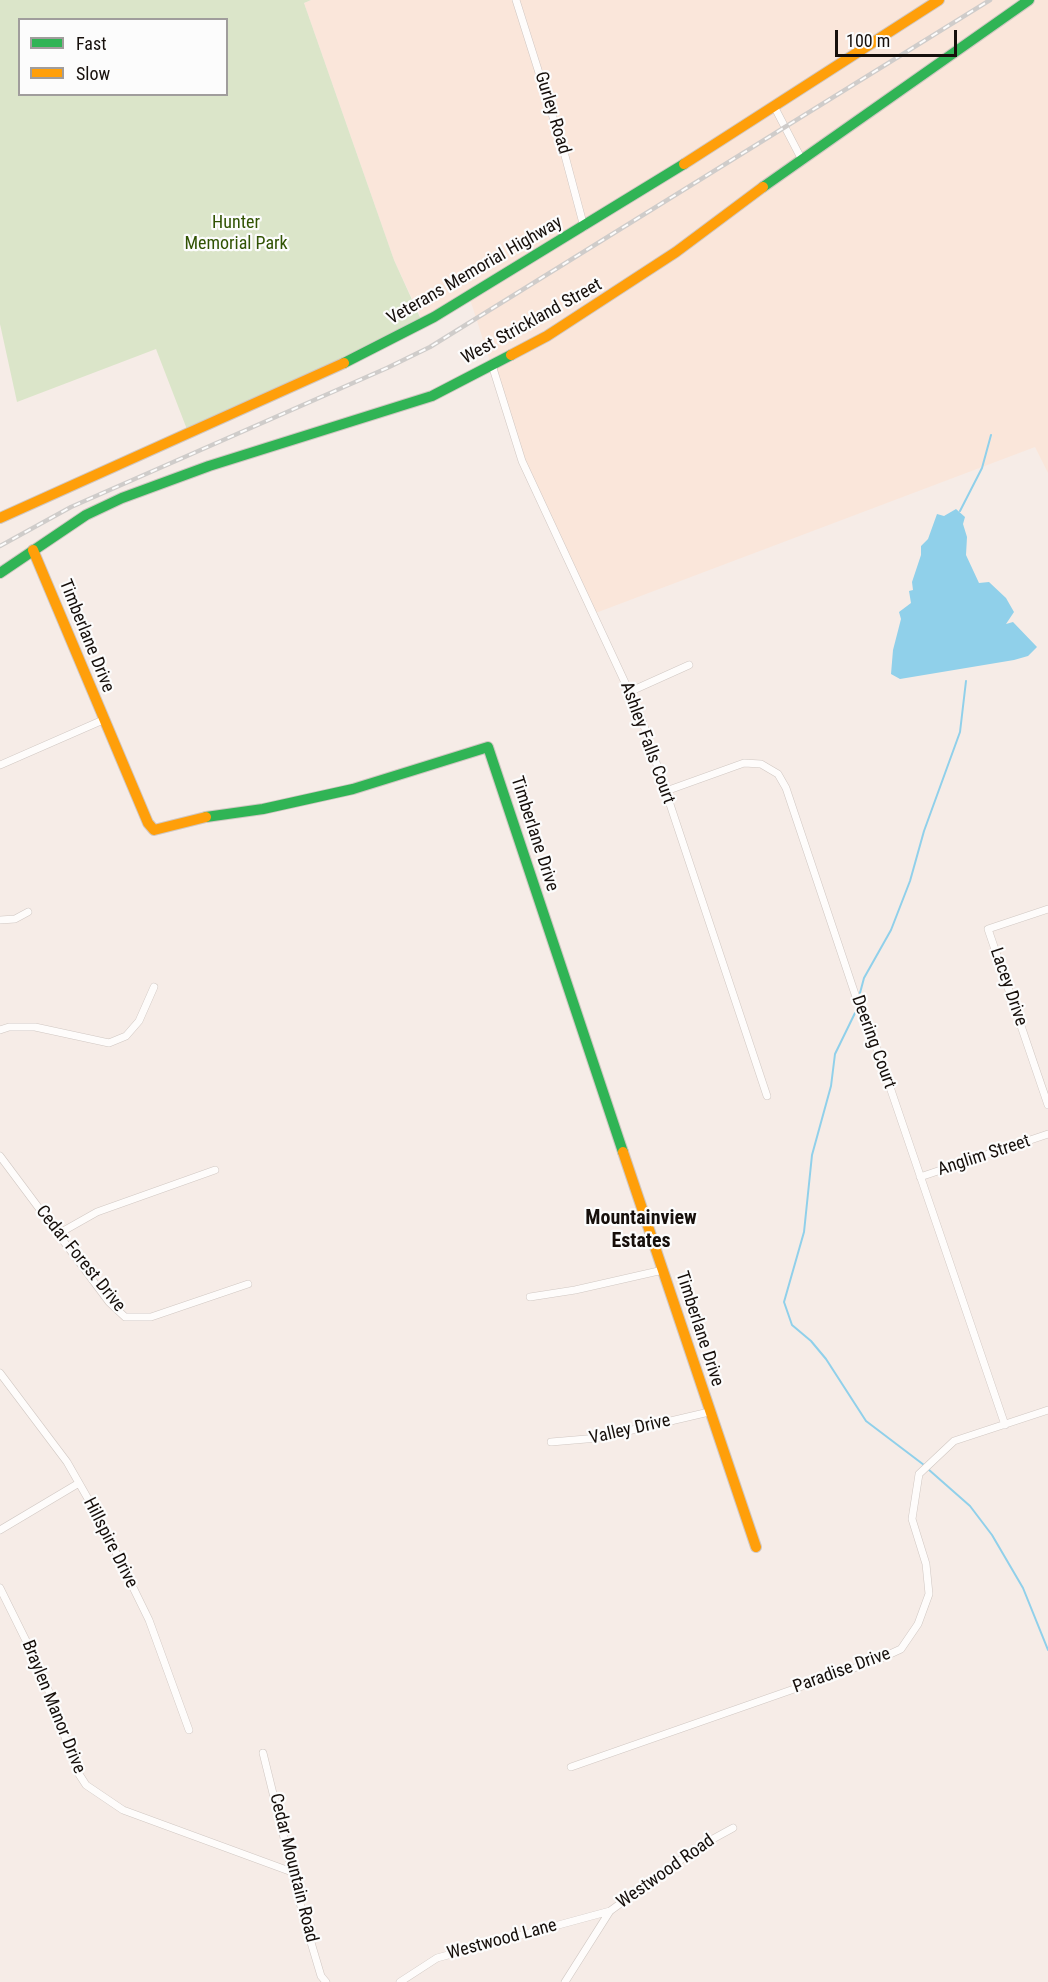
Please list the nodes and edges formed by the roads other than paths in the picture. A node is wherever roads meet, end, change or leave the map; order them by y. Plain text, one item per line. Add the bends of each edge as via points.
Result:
1 (516, 0) edge
2 (939, 0) edge
3 (1029, 0) edge
4 (775, 108) junction
5 (802, 160) junction
6 (584, 227) junction
7 (492, 364) junction
8 (0, 519) edge
9 (33, 550) junction
10 (0, 573) edge
11 (689, 664) dead end
12 (629, 692) junction
13 (103, 720) junction
14 (0, 765) edge
15 (666, 791) junction
16 (1048, 909) edge
17 (28, 912) dead end
18 (0, 920) edge
19 (154, 987) dead end
20 (0, 1030) edge
21 (767, 1096) dead end
22 (1048, 1105) edge
23 (1048, 1134) edge
24 (0, 1156) edge
25 (215, 1170) dead end
26 (920, 1177) junction
27 (58, 1234) junction
28 (663, 1270) junction
29 (248, 1284) dead end
30 (530, 1297) dead end
31 (0, 1373) edge
32 (1048, 1410) edge
33 (709, 1412) junction
34 (1005, 1425) junction
35 (551, 1442) dead end
36 (79, 1483) junction
37 (0, 1530) edge
38 (756, 1547) dead end
39 (0, 1588) edge
40 (189, 1731) dead end
41 (263, 1753) dead end
42 (571, 1767) dead end
43 (733, 1828) dead end
44 (292, 1872) junction
45 (610, 1911) junction
46 (326, 1982) edge
47 (400, 1982) edge
48 (565, 1982) edge

1 - 6 street, Gurley Road
2 - 4 street, Veterans Memorial Highway
3 - 5 street, West Strickland Street
4 - 5 street
4 - 6 street, Veterans Memorial Highway
5 - 7 street, West Strickland Street via 615,294
6 - 8 street, Veterans Memorial Highway via 434,317 324,374
7 - 9 street, West Strickland Street via 432,396 147,488 86,515
7 - 12 street, Ashley Falls Court via 522,461
9 - 10 street, West Strickland Street
9 - 13 street, Timberlane Drive
11 - 12 street
12 - 15 street, Ashley Falls Court
13 - 14 street
13 - 28 street, Timberlane Drive via 154,831 353,789 488,747
15 - 21 street, Ashley Falls Court
15 - 26 street, Deering Court via 744,763 761,764 778,774
16 - 22 street, Lacey Drive via 988,929
17 - 18 street via 15,919
19 - 20 street via 126,1036 109,1043 36,1027
23 - 26 street, Anglim Street
24 - 27 street, Cedar Forest Drive
25 - 27 street via 97,1212
26 - 34 street, Deering Court
27 - 29 street, Cedar Forest Drive via 109,1302 125,1317 152,1317
28 - 30 street
28 - 33 street, Timberlane Drive
31 - 36 street, Hillspire Drive
32 - 34 street, Paradise Drive
33 - 35 street, Valley Drive via 589,1439
33 - 38 street, Timberlane Drive
34 - 42 street, Paradise Drive via 954,1441 919,1474 912,1519 926,1564 929,1594 918,1624 901,1649
36 - 37 street
36 - 40 street, Hillspire Drive via 149,1620
39 - 44 street, Braylen Manor Drive via 43,1675 76,1771 86,1785 123,1810
41 - 44 street, Cedar Mountain Road
43 - 45 street, Westwood Road via 700,1846
44 - 46 street, Cedar Mountain Road via 321,1976
45 - 47 street, Westwood Lane via 437,1958
45 - 48 street, Westwood Road

